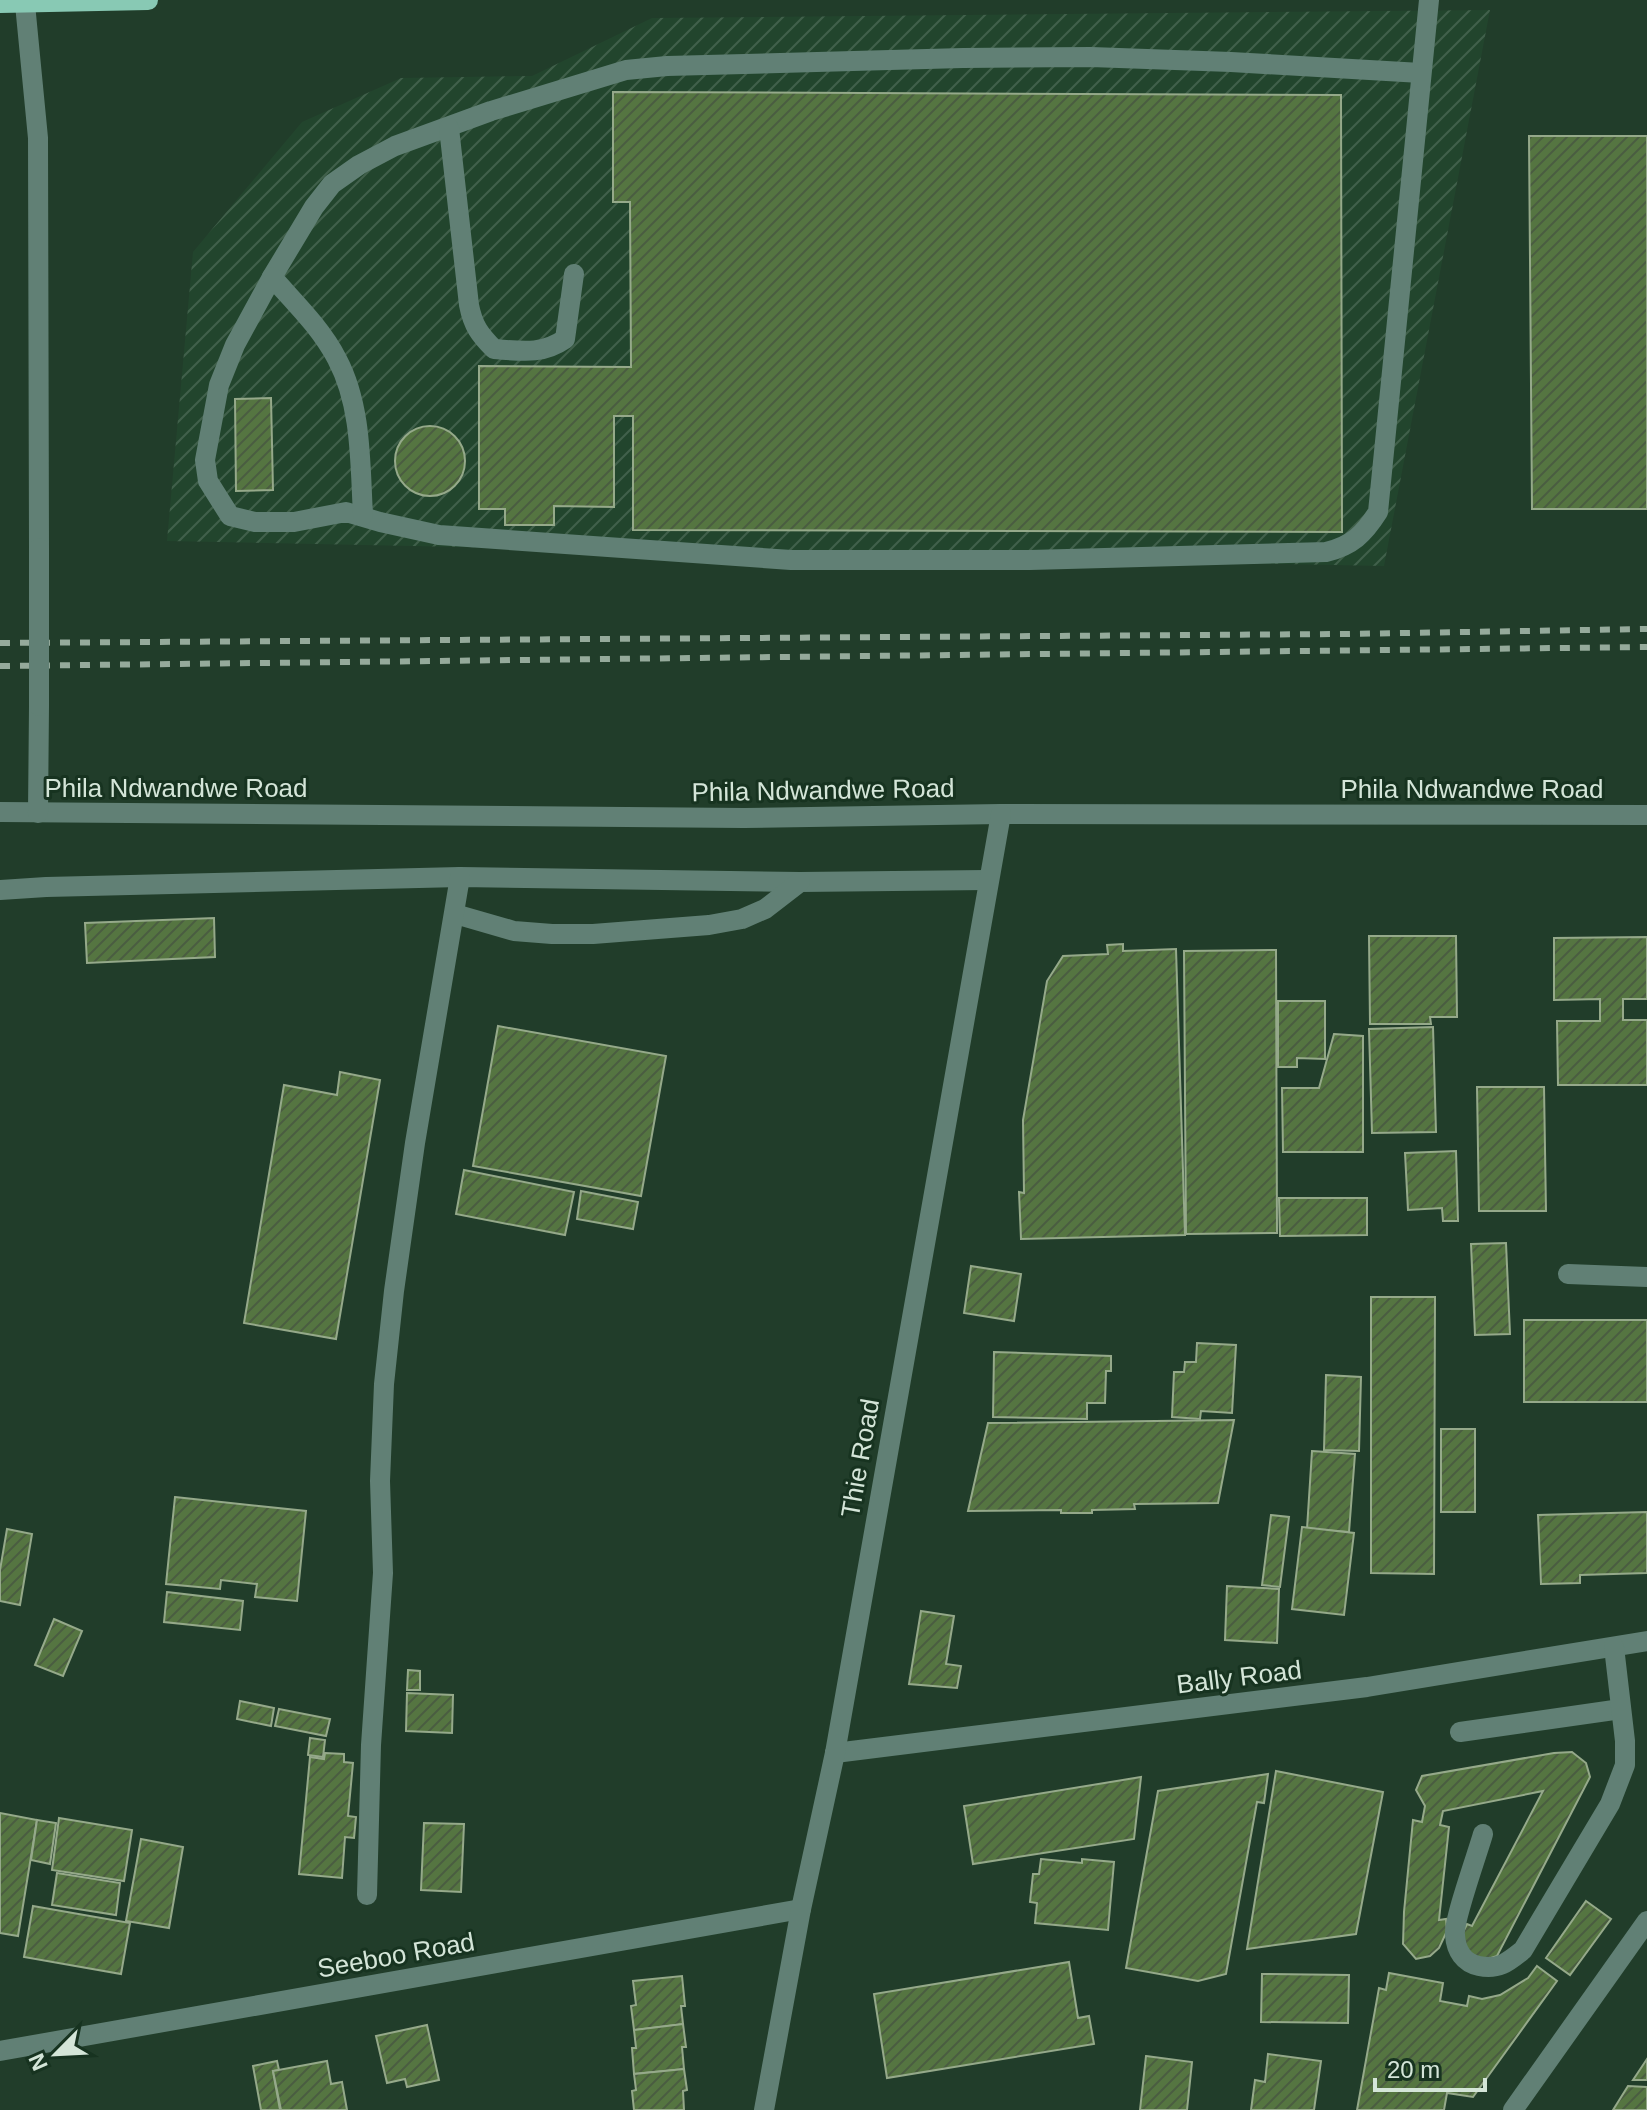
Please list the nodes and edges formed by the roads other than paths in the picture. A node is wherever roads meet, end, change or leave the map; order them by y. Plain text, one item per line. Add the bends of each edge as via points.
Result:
1 (148, 0) edge
2 (1429, 0) edge
3 (25, 2) edge
4 (0, 3) edge
5 (1421, 73) junction
6 (449, 128) junction
7 (574, 274) dead end
8 (272, 277) junction
9 (363, 515) junction
10 (0, 812) edge
11 (38, 813) junction
12 (1001, 814) junction
13 (1647, 815) edge
14 (460, 877) junction
15 (987, 880) junction
16 (800, 882) junction
17 (0, 890) edge
18 (455, 914) junction
19 (1568, 1274) dead end
20 (1647, 1277) edge
21 (1647, 1641) edge
22 (1614, 1647) junction
23 (1621, 1709) junction
24 (1460, 1732) dead end
25 (835, 1753) junction
26 (1483, 1834) dead end
27 (367, 1895) dead end
28 (801, 1909) junction
29 (1647, 1921) edge
30 (0, 2051) edge
31 (764, 2110) edge
32 (1513, 2110) edge

1 - 3 main road
2 - 5 street
3 - 4 main road
3 - 11 street, bridge via 38,138
5 - 6 street via 1091,57 667,66 583,82
5 - 9 street via 1378,512 1367,530 1343,548 1030,560 791,560 439,535
6 - 7 street via 469,305 479,334 494,349 536,353 552,348 565,339
6 - 8 street via 395,146 332,184
8 - 9 street via 338,360 354,407
8 - 9 street via 219,385 205,460 208,481 230,516 255,522 294,522 346,512
10 - 11 street, Phila Ndwandwe Road
11 - 12 street, Phila Ndwandwe Road via 744,818
12 - 13 street, Phila Ndwandwe Road
12 - 15 street, Thie Road
14 - 16 street
14 - 17 street
14 - 18 street
15 - 16 street
15 - 25 street, Thie Road
16 - 18 street via 765,909 709,925 552,934 514,931
18 - 27 street via 415,1143 384,1384 383,1573
19 - 20 street
21 - 22 street, Bally Road
22 - 23 street
22 - 25 street, Bally Road via 1367,1687
23 - 24 street
23 - 26 street via 1625,1765 1610,1804 1523,1950 1505,1965 1490,1968 1469,1964 1454,1933
25 - 28 street, Thie Road
28 - 30 street, Seeboo Road
28 - 31 street, Thie Road
29 - 32 street

